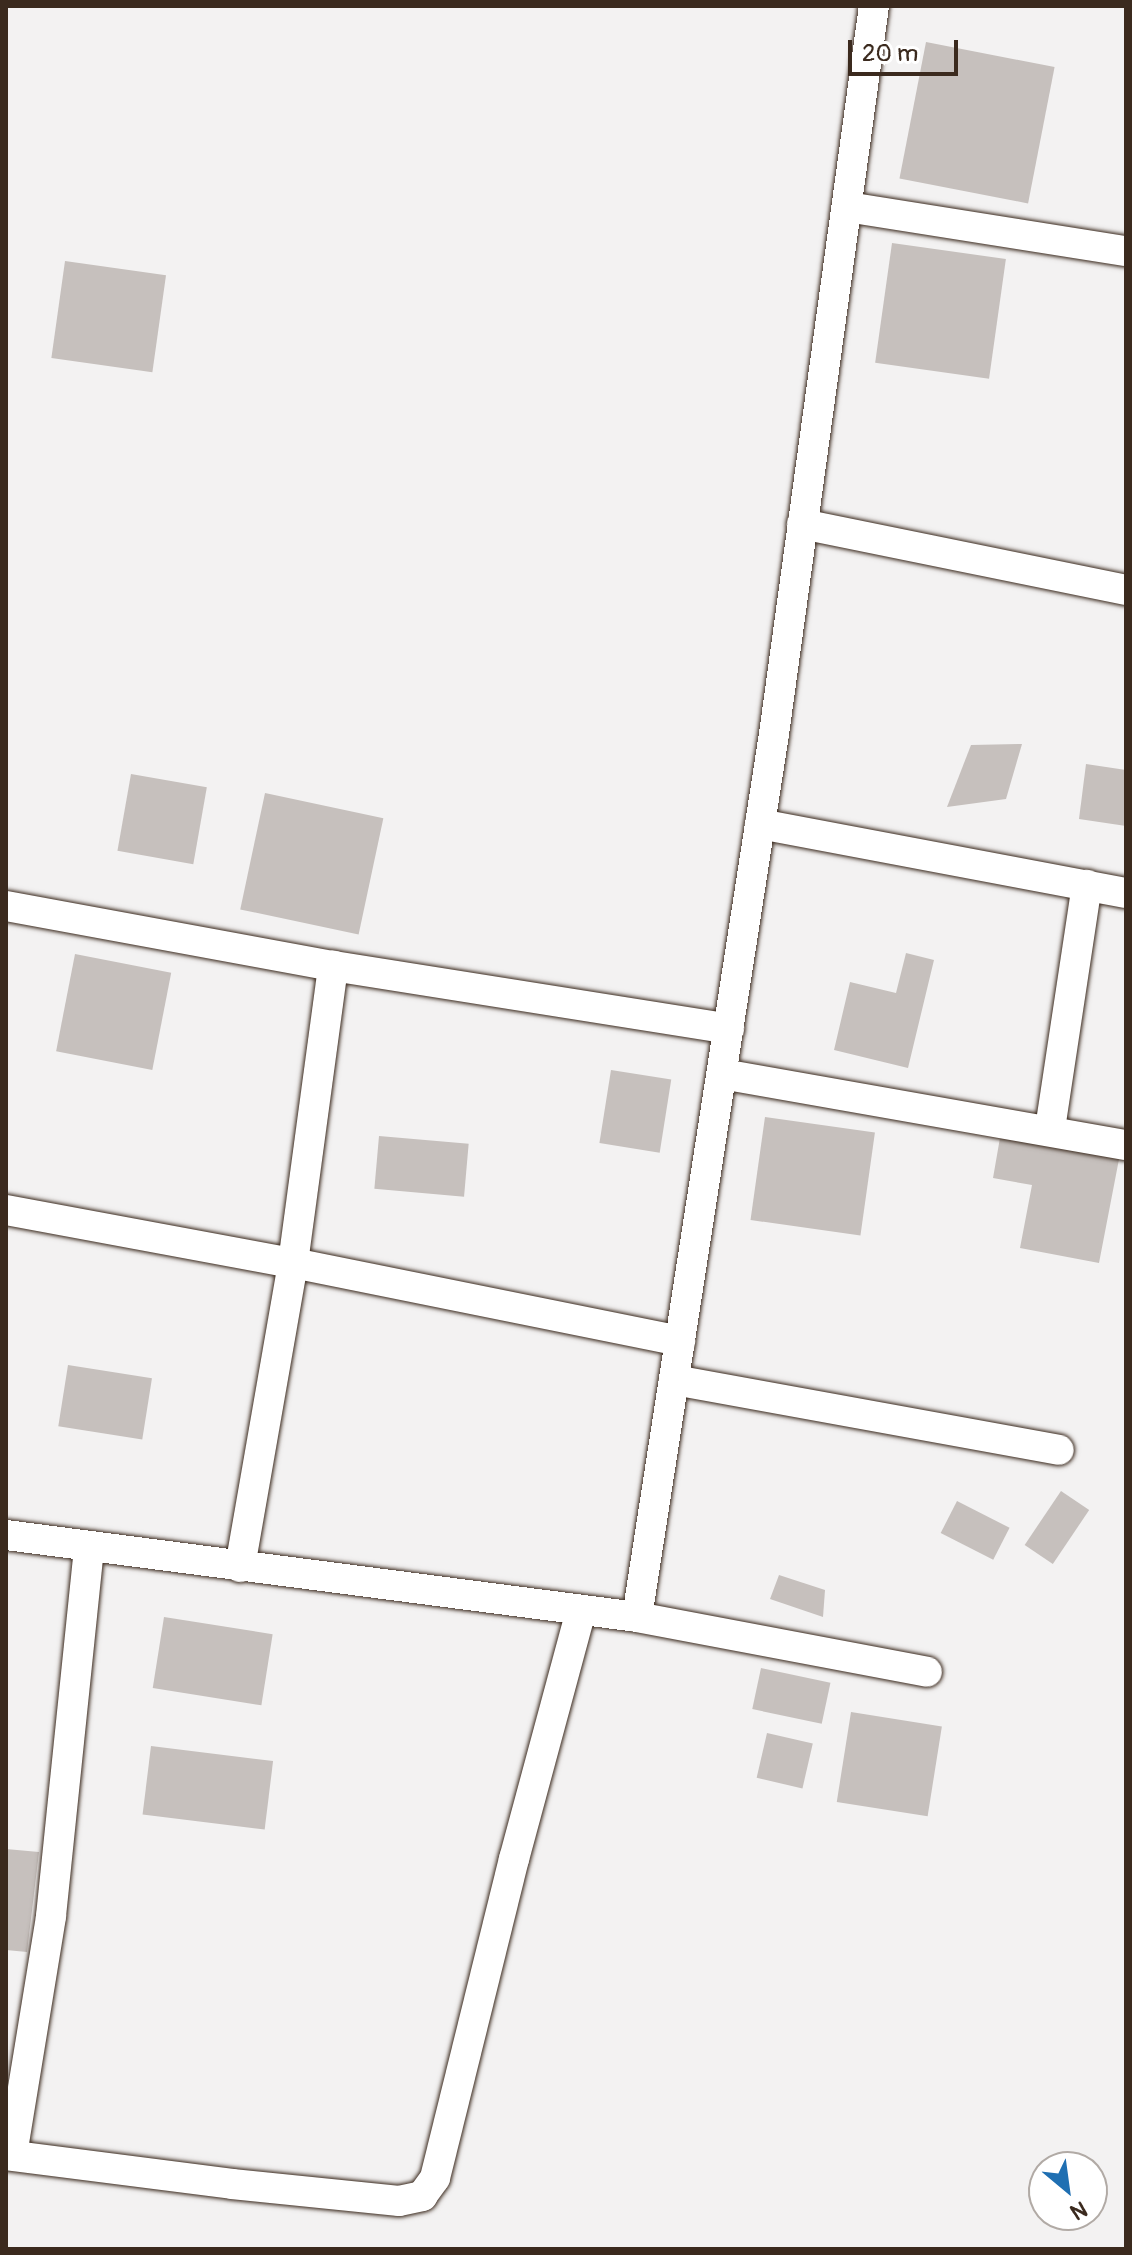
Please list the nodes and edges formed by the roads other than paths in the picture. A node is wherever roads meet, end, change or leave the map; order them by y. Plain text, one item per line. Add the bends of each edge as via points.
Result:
1 (874, 6) edge
2 (847, 207) junction
3 (1126, 251) edge
4 (802, 524) junction
5 (1126, 590) edge
6 (760, 824) junction
7 (1087, 885) junction
8 (1126, 893) edge
9 (6, 906) edge
10 (333, 966) junction
11 (729, 1029) junction
12 (722, 1074) junction
13 (1050, 1129) junction
14 (1126, 1145) edge
15 (6, 1210) edge
16 (293, 1263) junction
17 (680, 1341) junction
18 (674, 1380) junction
19 (1059, 1450) dead end
20 (6, 1535) edge
21 (89, 1547) junction
22 (240, 1567) junction
23 (581, 1611) junction
24 (637, 1617) junction
25 (927, 1672) dead end
26 (9, 2155) edge

1 - 2 street
2 - 3 street
2 - 4 street
4 - 5 street
4 - 6 street
6 - 7 street
6 - 11 street
7 - 8 street
7 - 13 street
9 - 10 street
10 - 11 street
10 - 16 street
11 - 12 street
12 - 13 street
12 - 17 street
13 - 14 street
15 - 16 street
16 - 17 street
16 - 22 street
17 - 18 street
18 - 19 street
18 - 24 street
20 - 21 street
21 - 22 street
21 - 26 street via 51,1916
22 - 23 street
23 - 24 street
23 - 26 street via 435,2178 422,2196 399,2201
24 - 25 street

